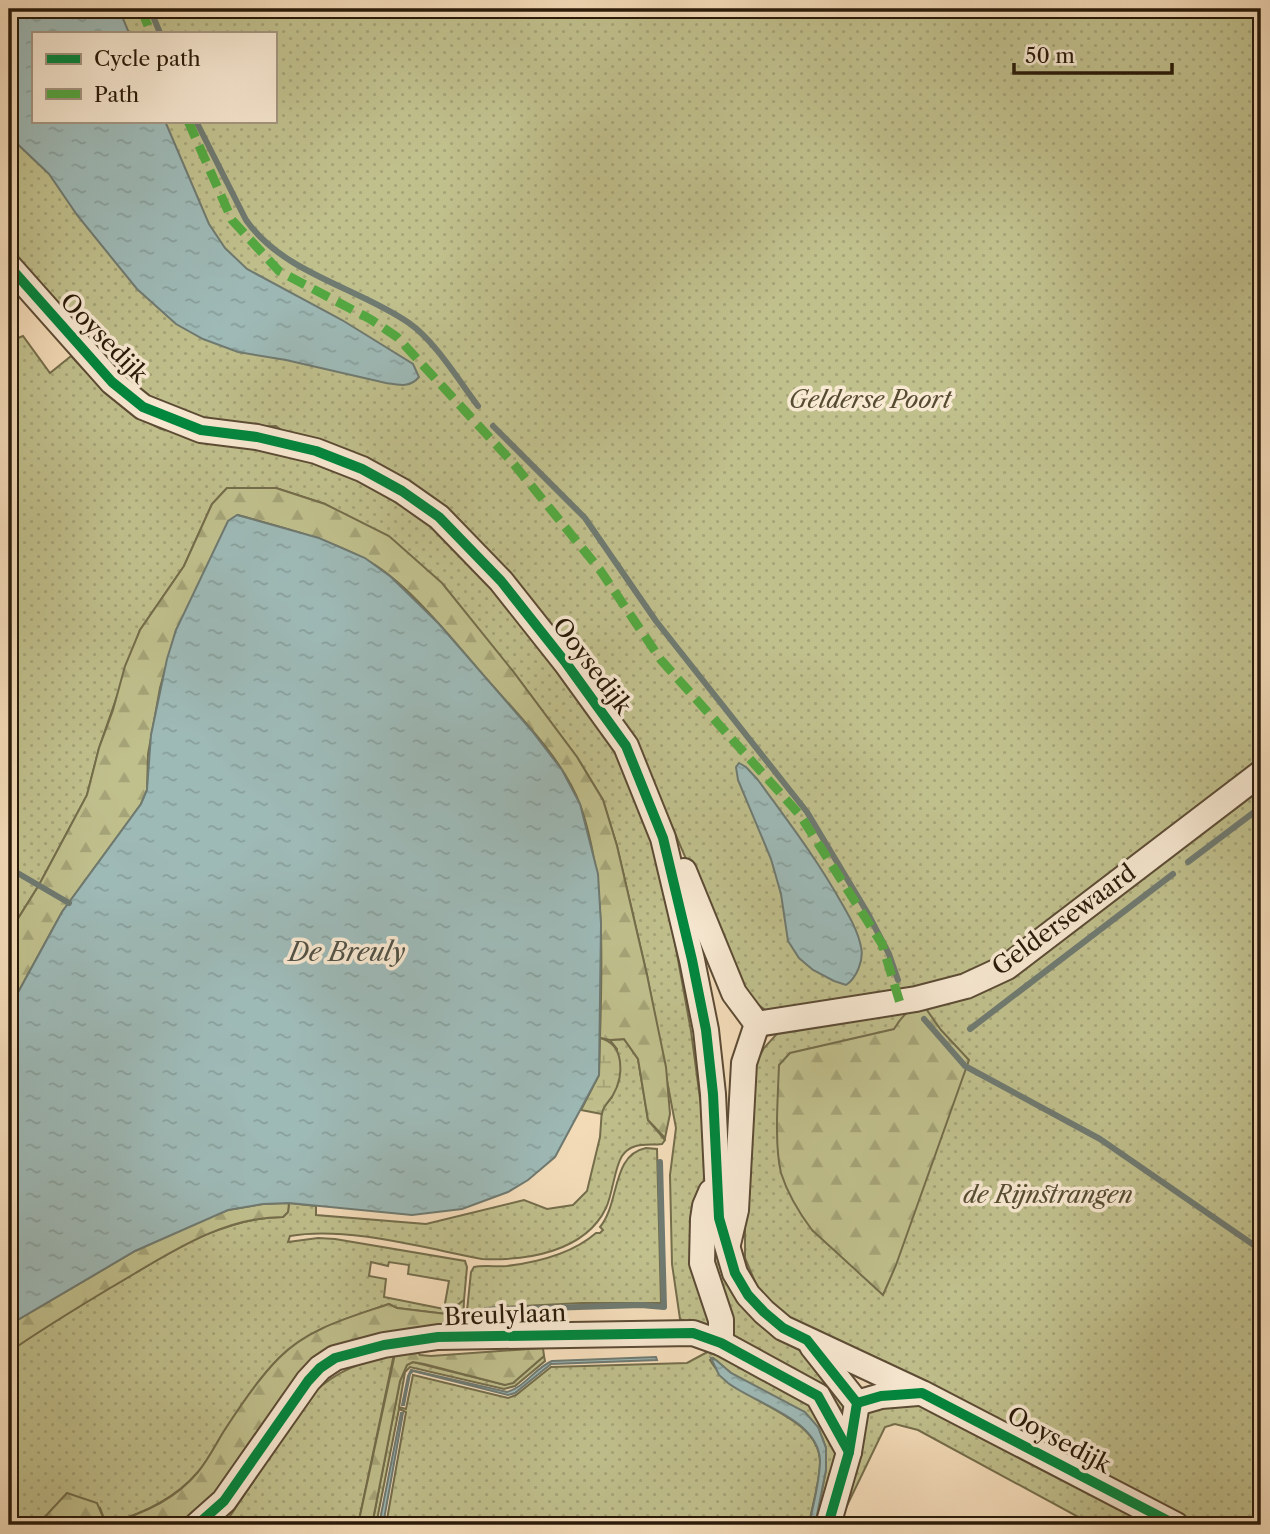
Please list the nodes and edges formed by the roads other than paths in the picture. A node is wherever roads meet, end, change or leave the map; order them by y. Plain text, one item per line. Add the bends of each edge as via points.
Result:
1 (9, 266) edge
2 (1261, 773) edge
3 (663, 838) junction
4 (757, 1024) junction
5 (715, 1182) junction
6 (727, 1248) junction
7 (807, 1340) junction
8 (721, 1343) junction
9 (922, 1393) junction
10 (858, 1403) junction
11 (849, 1452) junction
12 (197, 1525) edge
13 (828, 1525) edge
14 (1176, 1525) edge

1 - 3 street, Ooysedijk via 112,382 143,407 201,430 316,451 362,469 439,517 501,581 626,746
2 - 4 street, Geldersewaard via 1007,967 967,986 916,999
3 - 4 street via 680,860 734,993
3 - 5 street, Ooysedijk via 706,1030
4 - 6 street via 744,1063 736,1210
5 - 6 street, Ooysedijk
5 - 8 street via 705,1206 702,1249 706,1278 721,1320
6 - 7 street, Ooysedijk via 748,1295 783,1328
7 - 9 street, Ooysedijk
7 - 10 street
8 - 11 street, Breulylaan via 818,1396
8 - 12 street, Breulylaan via 672,1332 438,1337 335,1359 308,1381 224,1501
9 - 10 street
9 - 14 street, Ooysedijk
10 - 11 street
11 - 13 street

